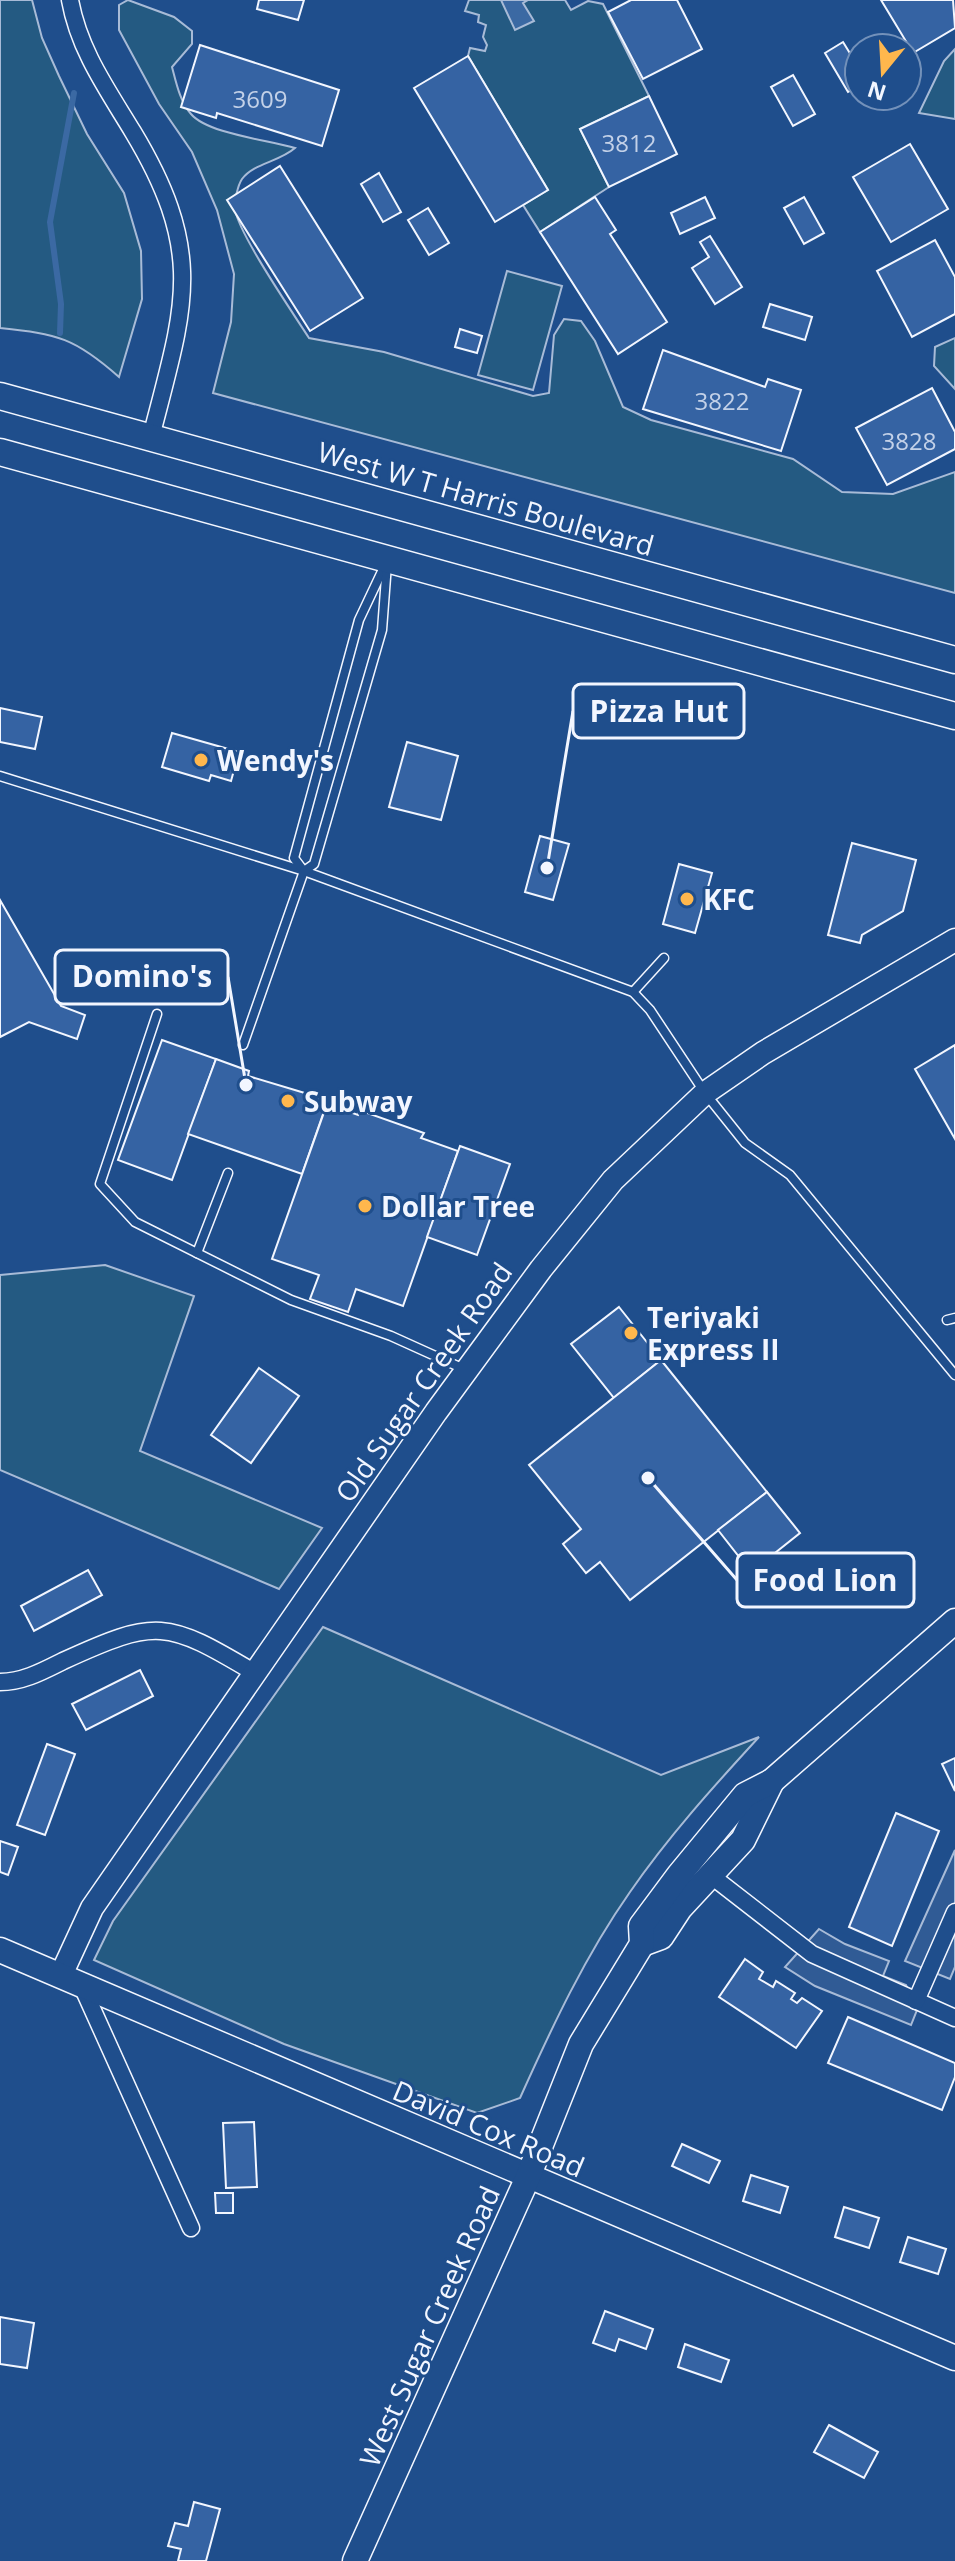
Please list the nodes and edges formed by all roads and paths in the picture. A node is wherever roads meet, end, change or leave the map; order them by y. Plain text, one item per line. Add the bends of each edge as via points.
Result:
1 (70, 0) edge
2 (0, 396) edge
3 (151, 437) junction
4 (0, 452) edge
5 (388, 559) junction
6 (955, 660) edge
7 (955, 716) edge
8 (0, 776) edge
9 (304, 871) junction
10 (955, 940) edge
11 (664, 958) dead end
12 (633, 992) junction
13 (157, 1014) dead end
14 (243, 1045) dead end
15 (705, 1093) junction
16 (228, 1173) dead end
17 (197, 1253) junction
18 (467, 1370) junction
19 (955, 1375) edge
20 (955, 1621) edge
21 (255, 1673) junction
22 (0, 1682) edge
23 (772, 1781) junction
24 (709, 1874) junction
25 (955, 1912) edge
26 (642, 1944) junction
27 (0, 1950) edge
28 (71, 1980) junction
29 (916, 2001) junction
30 (955, 2018) edge
31 (528, 2177) junction
32 (191, 2228) dead end
33 (955, 2358) edge
34 (355, 2561) edge

1 - 3 street via 84,50 156,170 180,238 181,319
2 - 3 main road, West W T Harris Boulevard
3 - 6 main road, West W T Harris Boulevard
4 - 5 main road
5 - 7 main road
5 - 9 lane via 382,630 314,864
5 - 9 lane via 359,620 298,843 294,858
8 - 9 lane
9 - 12 lane
9 - 14 lane
10 - 15 street, Old Sugar Creek Road
11 - 12 lane
12 - 15 lane
13 - 17 lane via 100,1184 135,1222
15 - 18 street, Old Sugar Creek Road via 613,1180
15 - 19 lane via 745,1143 790,1175
16 - 17 lane
17 - 18 lane via 291,1300
18 - 21 street, Old Sugar Creek Road
20 - 23 main road, West Sugar Creek Road
21 - 22 street via 201,1643 153,1628 107,1641 28,1677
21 - 28 street, Old Sugar Creek Road via 92,1908
23 - 24 main road, West Sugar Creek Road via 743,1840
23 - 26 main road, West Sugar Creek Road via 745,1795 679,1875 641,1926
24 - 26 main road, West Sugar Creek Road via 661,1937
24 - 29 street via 812,1954
25 - 29 street
26 - 31 main road, West Sugar Creek Road via 581,2044
27 - 28 main road, David Cox Road
28 - 31 main road, David Cox Road
28 - 32 street
29 - 30 street
31 - 33 main road, David Cox Road
31 - 34 main road, West Sugar Creek Road

